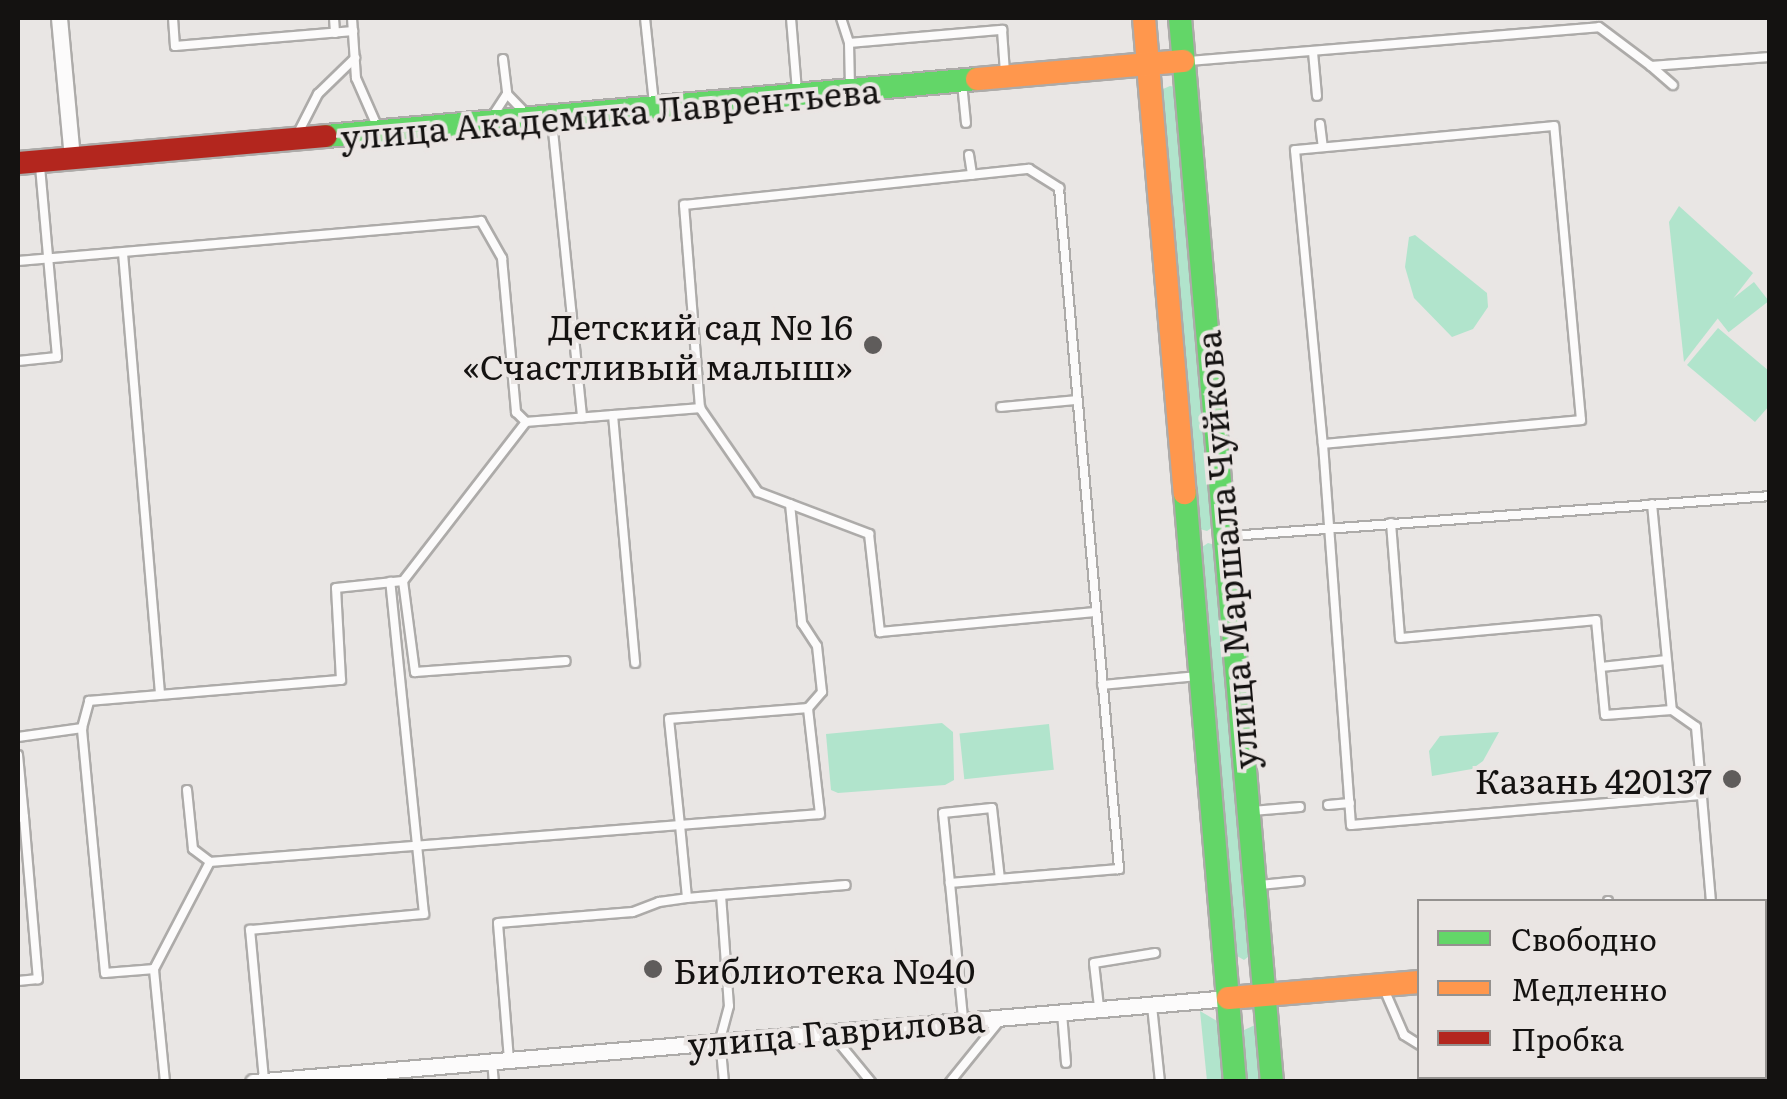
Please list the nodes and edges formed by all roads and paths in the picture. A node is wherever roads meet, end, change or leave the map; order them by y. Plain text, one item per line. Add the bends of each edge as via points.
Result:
1 (59, 18) edge
2 (173, 18) edge
3 (334, 18) edge
4 (352, 18) edge
5 (645, 18) edge
6 (790, 18) edge
7 (841, 18) edge
8 (1144, 18) edge
9 (1180, 18) edge
10 (1600, 22) edge
11 (353, 31) junction
12 (335, 32) junction
13 (849, 43) junction
14 (1313, 52) junction
15 (1770, 57) edge
16 (355, 58) junction
17 (503, 59) dead end
18 (1183, 61) junction
19 (1148, 65) junction
20 (1651, 66) junction
21 (1006, 78) junction
22 (962, 81) junction
23 (1673, 84) dead end
24 (850, 91) junction
25 (507, 94) junction
26 (797, 95) junction
27 (1318, 96) dead end
28 (654, 108) junction
29 (540, 118) junction
30 (489, 122) junction
31 (966, 124) dead end
32 (1320, 124) dead end
33 (380, 132) junction
34 (295, 139) junction
35 (1323, 148) junction
36 (969, 154) dead end
37 (72, 158) junction
38 (29, 162) edge
39 (972, 175) junction
40 (123, 254) junction
41 (48, 258) junction
42 (18, 261) edge
43 (18, 361) edge
44 (1077, 400) junction
45 (1001, 406) dead end
46 (700, 408) junction
47 (613, 415) junction
48 (582, 418) junction
49 (526, 422) junction
50 (1323, 444) junction
51 (1770, 496) edge
52 (790, 504) junction
53 (1652, 504) junction
54 (1391, 524) junction
55 (1329, 528) junction
56 (1224, 537) junction
57 (1190, 540) junction
58 (404, 581) junction
59 (390, 582) junction
60 (1095, 612) junction
61 (1667, 660) junction
62 (566, 661) dead end
63 (635, 662) dead end
64 (1600, 667) junction
65 (1203, 675) junction
66 (1102, 685) junction
67 (160, 692) junction
68 (808, 708) junction
69 (1672, 710) junction
70 (82, 728) junction
71 (18, 737) edge
72 (18, 755) edge
73 (187, 790) dead end
74 (1701, 795) junction
75 (1350, 803) junction
76 (1328, 804) dead end
77 (1300, 807) dead end
78 (1248, 812) junction
79 (21, 818) edge
80 (680, 825) junction
81 (417, 846) junction
82 (210, 862) junction
83 (1000, 879) junction
84 (1300, 880) dead end
85 (950, 883) junction
86 (846, 884) dead end
87 (1254, 885) junction
88 (721, 895) junction
89 (687, 898) junction
90 (1711, 899) edge
91 (1155, 953) dead end
92 (154, 969) junction
93 (18, 981) edge
94 (1417, 982) edge
95 (1382, 985) junction
96 (1266, 996) junction
97 (1228, 998) junction
98 (1152, 1004) junction
99 (1098, 1006) junction
100 (1062, 1010) junction
101 (1004, 1015) junction
102 (962, 1018) junction
103 (827, 1029) junction
104 (720, 1040) junction
105 (1417, 1043) edge
106 (501, 1060) junction
107 (1066, 1063) dead end
108 (264, 1080) edge
109 (165, 1082) edge
110 (252, 1082) edge
111 (494, 1082) edge
112 (724, 1082) edge
113 (871, 1082) edge
114 (950, 1082) edge
115 (1160, 1082) edge
116 (1234, 1082) edge
117 (1272, 1082) edge

1 - 37 street
2 - 12 lane via 176,46
3 - 12 lane
4 - 11 lane
5 - 28 lane
6 - 26 lane
7 - 13 lane
8 - 19 main road, улица Маршала Чуйкова
9 - 18 main road, улица Маршала Чуйкова
10 - 14 lane
10 - 20 lane
11 - 12 lane
11 - 16 lane
13 - 21 lane via 1002,30
13 - 24 lane
14 - 18 lane
14 - 27 lane
15 - 20 lane
16 - 33 lane via 356,78
16 - 34 lane via 318,94
17 - 25 lane
18 - 19 main road, улица Академика Лаврентьева
18 - 56 main road, улица Маршала Чуйкова
19 - 21 main road, улица Академика Лаврентьева
19 - 57 main road, улица Маршала Чуйкова
20 - 23 lane
21 - 22 main road, улица Академика Лаврентьева
22 - 24 main road, улица Академика Лаврентьева
22 - 31 lane
24 - 26 main road, улица Академика Лаврентьева
25 - 29 lane
25 - 30 lane
26 - 28 main road, улица Академика Лаврентьева
28 - 29 main road, улица Академика Лаврентьева
29 - 30 main road, улица Академика Лаврентьева
29 - 48 lane
30 - 33 main road, улица Академика Лаврентьева
32 - 35 lane
33 - 34 main road, улица Академика Лаврентьева
34 - 37 main road, улица Академика Лаврентьева
35 - 50 lane via 1295,150
35 - 50 lane via 1554,126 1582,420
36 - 39 lane
37 - 38 main road, улица Академика Лаврентьева
38 - 41 lane
39 - 44 lane via 1030,169 1059,188
39 - 46 lane via 684,204
40 - 41 lane
40 - 49 lane via 480,221 502,258 516,412
40 - 67 lane
41 - 42 lane
41 - 43 lane via 57,357
44 - 45 lane
44 - 60 lane
46 - 47 lane
46 - 52 lane via 758,492
47 - 48 lane
47 - 63 lane
48 - 49 lane
49 - 58 lane
50 - 55 lane
51 - 53 lane
52 - 60 lane via 869,534 880,632
52 - 68 lane via 802,623 817,646 822,692
53 - 54 lane
53 - 61 lane
54 - 55 lane
54 - 64 lane via 1400,638 1596,620
55 - 56 lane
55 - 75 lane
56 - 57 main road
56 - 78 main road, улица Маршала Чуйкова
57 - 65 main road, улица Маршала Чуйкова
58 - 59 lane
58 - 62 lane via 415,672
59 - 67 lane via 336,588 341,680
59 - 81 lane
60 - 66 lane
61 - 64 lane
61 - 69 lane
64 - 69 lane via 1605,715
65 - 66 lane
65 - 97 main road, улица Маршала Чуйкова
66 - 83 lane via 1119,869
67 - 70 lane via 89,701
68 - 80 lane via 669,719
68 - 80 lane via 820,814
69 - 74 lane via 1696,727
70 - 71 lane
70 - 92 lane via 105,974
72 - 79 lane
73 - 82 lane via 193,849
74 - 75 lane via 1351,825
74 - 90 lane
75 - 76 lane
77 - 78 lane
78 - 87 main road, улица Маршала Чуйкова
79 - 93 lane via 38,979
80 - 81 lane
80 - 89 lane
81 - 82 lane
81 - 108 lane via 424,914 250,930
82 - 92 lane
83 - 85 lane
83 - 85 lane via 992,808 942,813
84 - 87 lane
85 - 102 lane
86 - 88 lane
87 - 96 main road, улица Маршала Чуйкова
88 - 89 lane
88 - 104 lane via 729,1006
89 - 106 lane via 633,912 498,924
91 - 99 lane via 1094,962
92 - 109 lane
94 - 95 main road, улица Гаврилова
95 - 96 main road, улица Гаврилова
95 - 105 lane via 1404,1035
96 - 97 main road, улица Гаврилова
96 - 117 main road, улица Маршала Чуйкова
97 - 98 street, улица Гаврилова
97 - 116 main road, улица Маршала Чуйкова
98 - 99 street, улица Гаврилова
98 - 115 lane
99 - 100 street, улица Гаврилова
100 - 101 street, улица Гаврилова
100 - 107 lane
101 - 102 street, улица Гаврилова
101 - 114 lane
102 - 103 street, улица Гаврилова
103 - 104 street, улица Гаврилова
103 - 113 lane
104 - 106 street, улица Гаврилова via 566,1060
104 - 112 lane
106 - 108 street, улица Гаврилова
106 - 111 lane
108 - 110 street, улица Гаврилова

